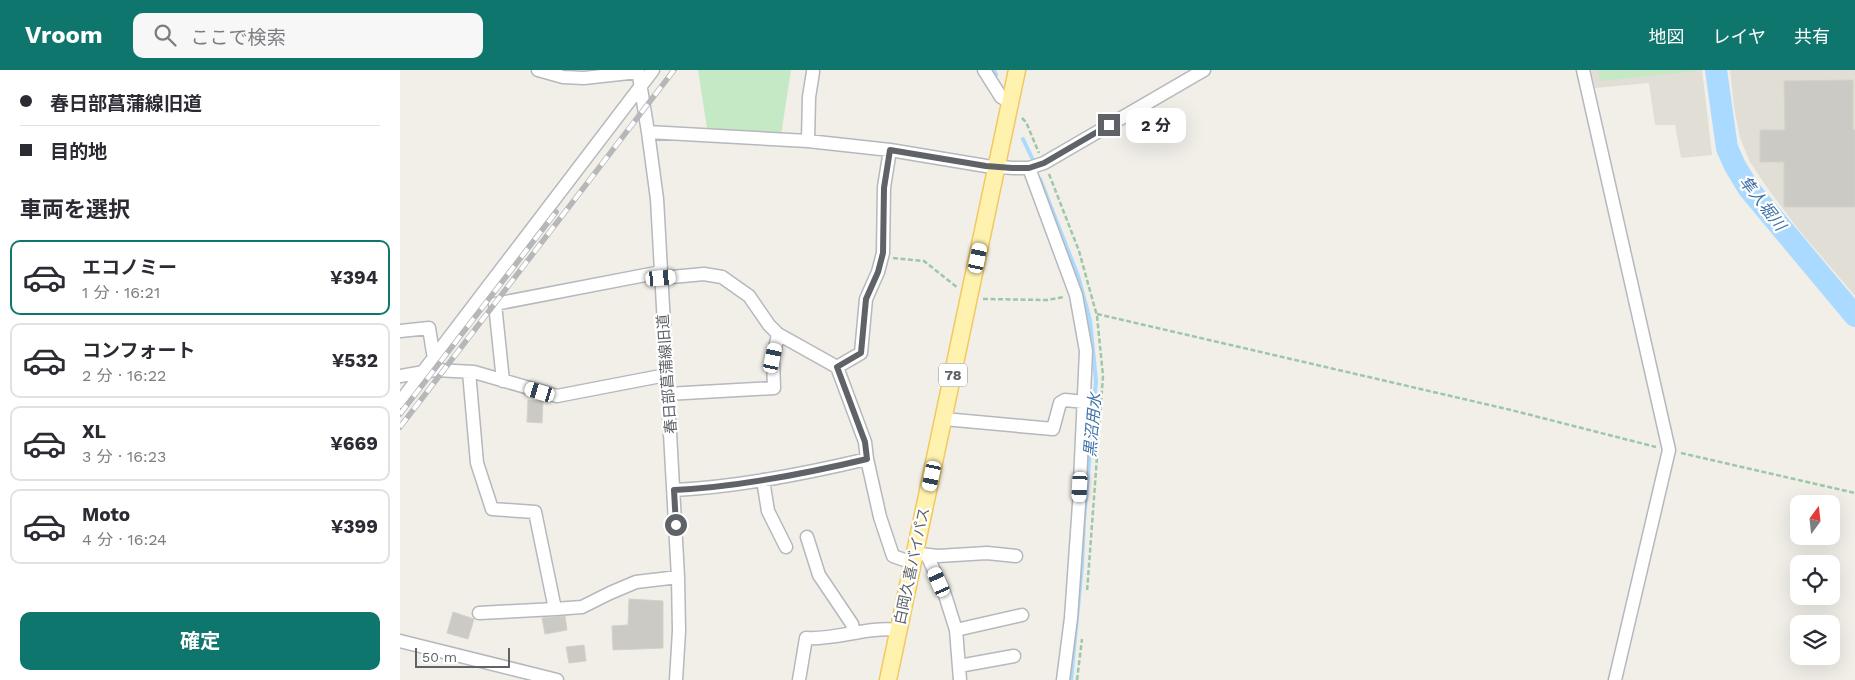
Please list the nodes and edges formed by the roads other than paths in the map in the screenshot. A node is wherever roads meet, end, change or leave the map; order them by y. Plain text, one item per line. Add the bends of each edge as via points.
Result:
1 (538, 70) edge
2 (653, 70) edge
3 (984, 70) edge
4 (1017, 70) edge
5 (1204, 70) edge
6 (1583, 70) edge
7 (638, 71) edge
8 (813, 72) dead end
9 (641, 86) junction
10 (1010, 102) junction
11 (648, 132) junction
12 (808, 141) junction
13 (890, 150) junction
14 (997, 167) junction
15 (1029, 168) junction
16 (661, 275) junction
17 (400, 331) edge
18 (778, 334) junction
19 (434, 359) junction
20 (837, 367) junction
21 (423, 372) junction
22 (469, 372) junction
23 (666, 375) junction
24 (400, 376) edge
25 (503, 381) junction
26 (667, 394) junction
27 (400, 402) edge
28 (1085, 402) junction
29 (944, 419) junction
30 (867, 459) junction
31 (764, 480) junction
32 (674, 490) junction
33 (807, 537) dead end
34 (786, 547) dead end
35 (1016, 556) dead end
36 (918, 557) junction
37 (678, 576) junction
38 (555, 608) junction
39 (479, 613) dead end
40 (1022, 615) dead end
41 (899, 630) junction
42 (956, 630) junction
43 (854, 632) junction
44 (400, 641) edge
45 (1014, 656) dead end
46 (959, 666) junction
47 (557, 680) edge
48 (676, 680) edge
49 (799, 680) edge
50 (888, 680) edge
51 (960, 680) edge
52 (1063, 680) edge
53 (1615, 680) edge

1 - 7 street via 570,78
2 - 9 street
3 - 10 street via 1001,97
4 - 10 main road, 白岡久喜バイパス / 78
5 - 15 street via 1044,163
6 - 53 street via 1669,450
7 - 9 street, 春日部菖蒲線旧道
8 - 12 street
9 - 11 street, 春日部菖蒲線旧道
9 - 19 street
10 - 14 main road, 白岡久喜バイパス / 78
11 - 12 street
11 - 16 street, 春日部菖蒲線旧道 via 657,199
12 - 13 street
13 - 14 street
13 - 20 street via 884,188 882,258 866,299 861,353
14 - 15 street
14 - 29 main road, 白岡久喜バイパス / 78
15 - 28 street via 1076,295 1086,351
16 - 18 street via 722,277 748,296
16 - 23 street, 春日部菖蒲線旧道
16 - 25 street via 495,304
17 - 19 street via 429,328
18 - 20 street
18 - 26 street via 773,358 774,388
19 - 21 street
20 - 30 street via 865,442
21 - 22 street
21 - 24 street
21 - 27 street
22 - 25 street
22 - 38 street via 476,463 492,509 535,512
23 - 25 street via 557,396
23 - 26 street, 春日部菖蒲線旧道
26 - 32 street, 春日部菖蒲線旧道
28 - 29 street via 1065,400 1060,403 1053,429
28 - 52 street via 1071,618
29 - 36 main road, 白岡久喜バイパス / 78
30 - 31 street
30 - 36 street via 893,556
31 - 32 street
31 - 34 street via 768,512
32 - 37 street, 春日部菖蒲線旧道
33 - 43 street via 819,575
35 - 36 street via 987,553
36 - 41 main road, 白岡久喜バイパス / 78
36 - 42 street via 945,595
37 - 38 street via 636,582 582,607
37 - 48 street, 春日部菖蒲線旧道
38 - 39 street
40 - 42 street
41 - 43 street via 884,628
41 - 50 main road, 白岡久喜バイパス / 78
42 - 46 street
43 - 49 street via 821,639 806,638
44 - 47 street
45 - 46 street
46 - 51 street

